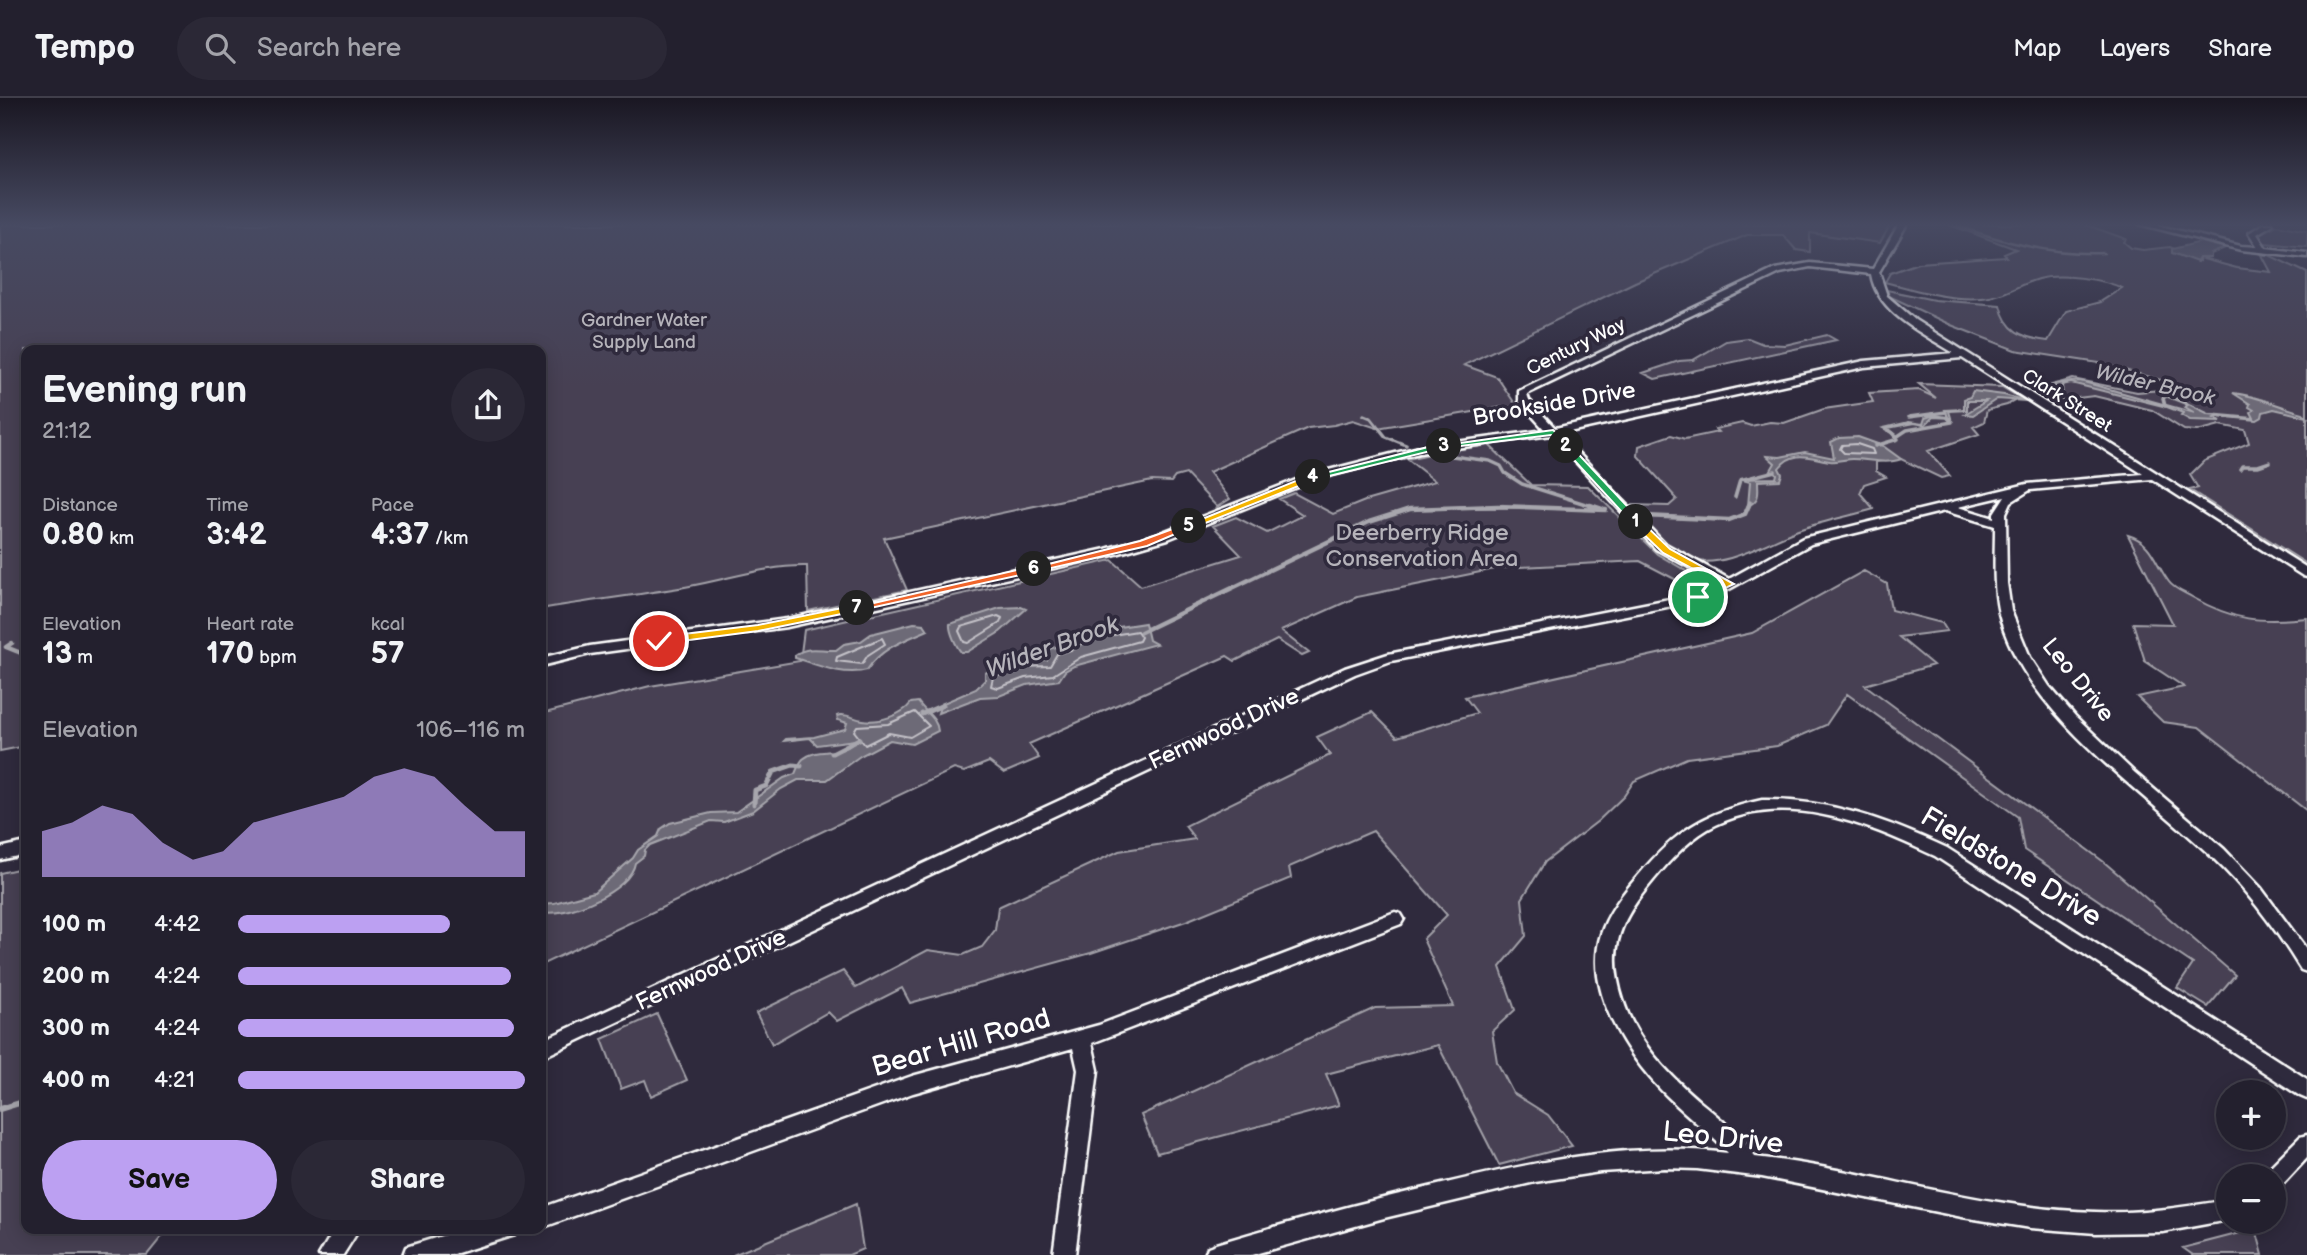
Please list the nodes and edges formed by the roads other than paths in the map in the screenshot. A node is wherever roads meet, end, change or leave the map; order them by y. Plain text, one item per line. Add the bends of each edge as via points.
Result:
1 (1763, 278) edge
2 (1876, 278) edge
3 (1966, 358) junction
4 (1553, 432) junction
5 (2153, 476) junction
6 (2027, 486) junction
7 (1940, 506) junction
8 (2001, 524) junction
9 (2307, 573) edge
10 (1729, 584) junction
11 (546, 661) edge
12 (21, 849) edge
13 (0, 854) edge
14 (1395, 919) dead end
15 (2307, 965) edge
16 (1082, 1038) junction
17 (546, 1048) edge
18 (2307, 1090) edge
19 (2307, 1144) edge
20 (1749, 1165) junction
21 (2286, 1166) edge
22 (2216, 1214) edge
23 (546, 1216) edge
24 (345, 1234) edge
25 (486, 1234) edge
26 (330, 1255) edge
27 (414, 1255) edge
28 (1064, 1255) edge
29 (1216, 1255) edge

1 - 4 street, Century Way via 1523,392 1524,401
2 - 3 street, Clark Street via 1889,304
3 - 4 street, Brookside Drive via 1875,362
3 - 5 street, Clark Street
4 - 10 street, Century Way via 1660,546
4 - 11 street, Brookside Drive via 1425,449 1336,470 1154,540 1109,552 787,623 590,650
5 - 6 street
5 - 9 street, Clark Street
6 - 7 street, Fernwood Drive
6 - 8 street, Leo Drive via 2002,505
7 - 8 street
7 - 10 street, Fernwood Drive via 1807,541
8 - 15 street, Leo Drive via 2004,606 2026,663 2087,734 2247,884
10 - 17 street, Fernwood Drive via 1678,603 1398,656 1350,670
12 - 13 street
14 - 16 street, Bear Hill Road
16 - 23 street, Bear Hill Road via 912,1085
16 - 28 street via 1088,1070
18 - 20 street, Fieldstone Drive via 1941,852 1861,817 1786,805 1757,806 1701,826 1672,850 1619,909 1607,948 1614,1001 1633,1039 1681,1098 1727,1138
19 - 21 street
20 - 22 street, Leo Drive via 2070,1228 2145,1228
20 - 29 street, Leo Drive via 1669,1158 1566,1168 1343,1218
24 - 26 street
25 - 27 street

